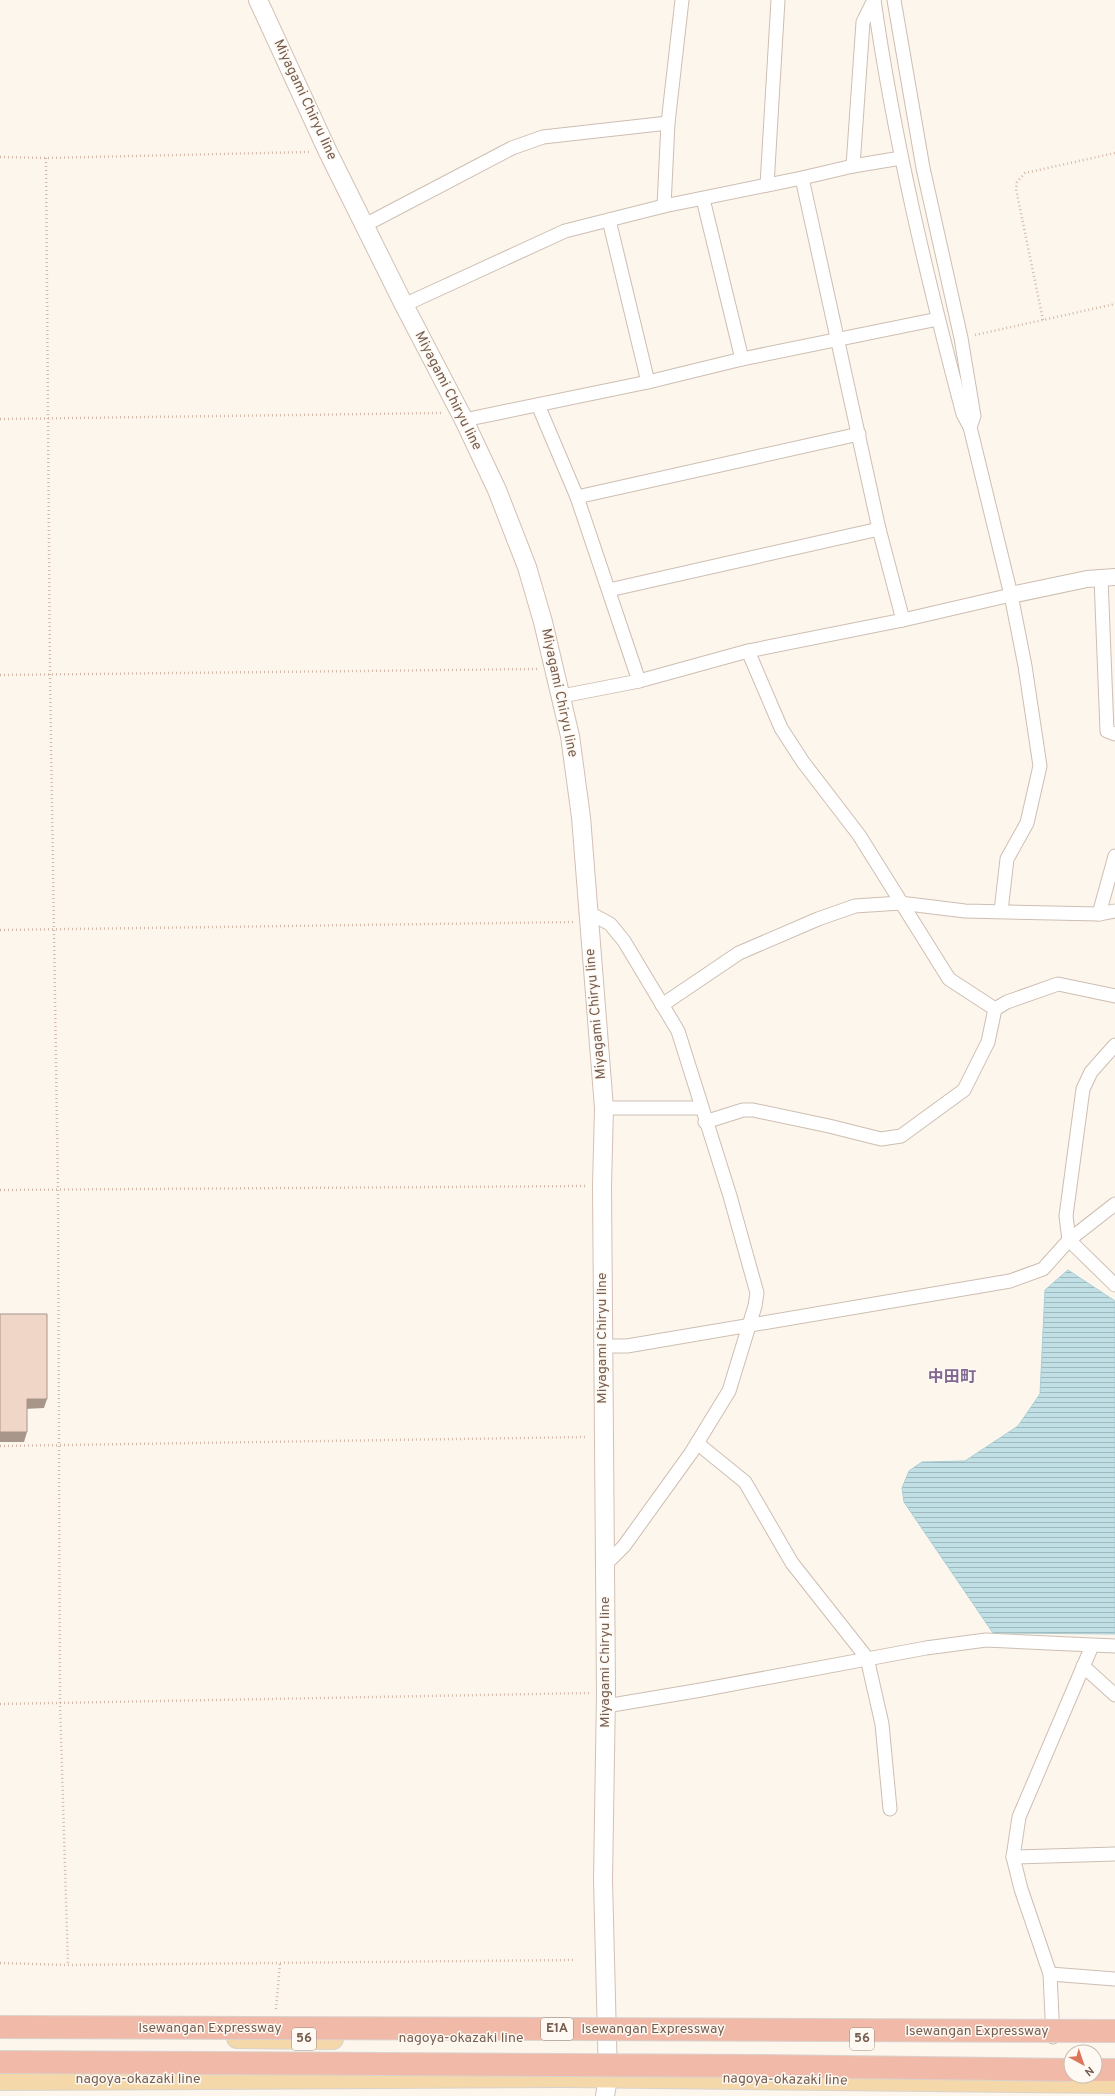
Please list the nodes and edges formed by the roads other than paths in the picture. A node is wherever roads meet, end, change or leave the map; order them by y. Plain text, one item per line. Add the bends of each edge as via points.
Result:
1 (682, 0) edge
2 (778, 0) edge
3 (874, 0) edge
4 (894, 0) edge
5 (260, 1) edge
6 (668, 123) junction
7 (901, 158) junction
8 (852, 166) junction
9 (802, 178) junction
10 (767, 185) junction
11 (703, 199) junction
12 (664, 206) junction
13 (609, 220) junction
14 (365, 225) junction
15 (404, 305) junction
16 (938, 319) junction
17 (839, 340) junction
18 (742, 359) junction
19 (648, 382) junction
20 (538, 405) junction
21 (464, 420) junction
22 (970, 427) junction
23 (859, 434) junction
24 (577, 497) junction
25 (880, 529) junction
26 (1108, 577) edge
27 (609, 590) junction
28 (1011, 595) junction
29 (903, 620) junction
30 (1109, 644) edge
31 (748, 651) junction
32 (639, 681) junction
33 (562, 696) junction
34 (1115, 734) edge
35 (1115, 856) edge
36 (900, 903) junction
37 (1001, 911) junction
38 (1115, 911) edge
39 (1098, 914) junction
40 (588, 917) junction
41 (1115, 996) edge
42 (662, 1005) junction
43 (995, 1009) junction
44 (1115, 1045) edge
45 (604, 1108) junction
46 (701, 1108) junction
47 (706, 1122) junction
48 (1115, 1204) edge
49 (1070, 1240) junction
50 (1115, 1285) edge
51 (748, 1325) junction
52 (603, 1346) junction
53 (697, 1443) junction
54 (605, 1566) junction
55 (1092, 1646) junction
56 (1115, 1646) edge
57 (867, 1658) junction
58 (1083, 1666) junction
59 (1115, 1695) edge
60 (606, 1699) junction
61 (890, 1809) dead end
62 (1115, 1854) edge
63 (1013, 1857) junction
64 (1050, 1974) junction
65 (1115, 1979) edge
66 (0, 2026) edge
67 (1115, 2031) edge
68 (608, 2038) junction
69 (1053, 2040) junction
70 (1115, 2042) edge
71 (0, 2062) edge
72 (1063, 2070) edge
73 (1103, 2070) edge
74 (1115, 2070) edge
75 (0, 2080) edge
76 (1115, 2083) edge
77 (607, 2087) edge

1 - 6 street
2 - 10 street
3 - 7 street
3 - 8 street via 863,22
4 - 22 street via 923,168 961,338 974,416
5 - 14 main road, Miyagami Chiryu line via 328,152
6 - 12 street
6 - 14 street via 543,137 512,148
7 - 8 street
7 - 16 street
8 - 9 street
9 - 10 street
9 - 17 street
10 - 11 street
11 - 12 street
11 - 18 street
12 - 13 street
13 - 15 street via 565,231
13 - 19 street
14 - 15 main road, Miyagami Chiryu line
15 - 21 main road, Miyagami Chiryu line
16 - 17 street
16 - 22 street via 962,414
17 - 18 street
17 - 23 street
18 - 19 street
19 - 20 street
20 - 21 street
20 - 24 street
21 - 33 main road, Miyagami Chiryu line via 497,490 527,567
22 - 28 street
23 - 24 street
23 - 25 street
24 - 27 street
25 - 27 street
25 - 29 street
26 - 28 street
26 - 30 street
27 - 32 street
28 - 29 street
28 - 37 street via 1040,766 1027,822 1007,859
29 - 31 street
30 - 34 street via 1107,731
31 - 32 street
31 - 36 street via 781,728 803,762 859,835
32 - 33 street
33 - 40 main road, Miyagami Chiryu line via 581,817
35 - 39 street
36 - 37 street via 965,911
36 - 42 street via 855,906 818,919 739,953
36 - 43 street via 949,979
37 - 39 street
38 - 39 street
40 - 42 street via 610,924 624,941
40 - 45 main road, Miyagami Chiryu line
41 - 43 street via 1058,984 1007,1002
42 - 46 street via 678,1031
43 - 47 street via 988,1042 964,1090 901,1136 881,1139 753,1110 743,1110
44 - 49 street via 1091,1072 1083,1089 1066,1216
45 - 46 street
45 - 52 main road, Miyagami Chiryu line
46 - 47 street
47 - 51 street via 757,1293
48 - 49 street
49 - 50 street
49 - 51 street via 1043,1270 1010,1281
51 - 52 street via 627,1346
51 - 53 street via 729,1391
52 - 54 main road, Miyagami Chiryu line
53 - 54 street via 624,1546
53 - 57 street via 745,1482 792,1563
54 - 60 main road, Miyagami Chiryu line
55 - 56 street
55 - 57 street via 986,1640
55 - 58 street
57 - 60 street via 701,1690
57 - 61 street via 882,1724
58 - 59 street
58 - 63 street via 1020,1817
60 - 68 main road, Miyagami Chiryu line via 603,1880
62 - 63 street
63 - 64 street via 1021,1889
64 - 65 street
64 - 69 street
66 - 67 highway, Isewangan Expressway / E1A, bridge
66 - 68 main road, nagoya-okazaki line / 56 via 274,2039
68 - 69 main road, nagoya-okazaki line / 56
68 - 77 main road, Miyagami Chiryu line
69 - 70 main road, nagoya-okazaki line / 56
71 - 72 highway, bridge
73 - 74 highway
75 - 77 main road, nagoya-okazaki line
76 - 77 main road, nagoya-okazaki line

